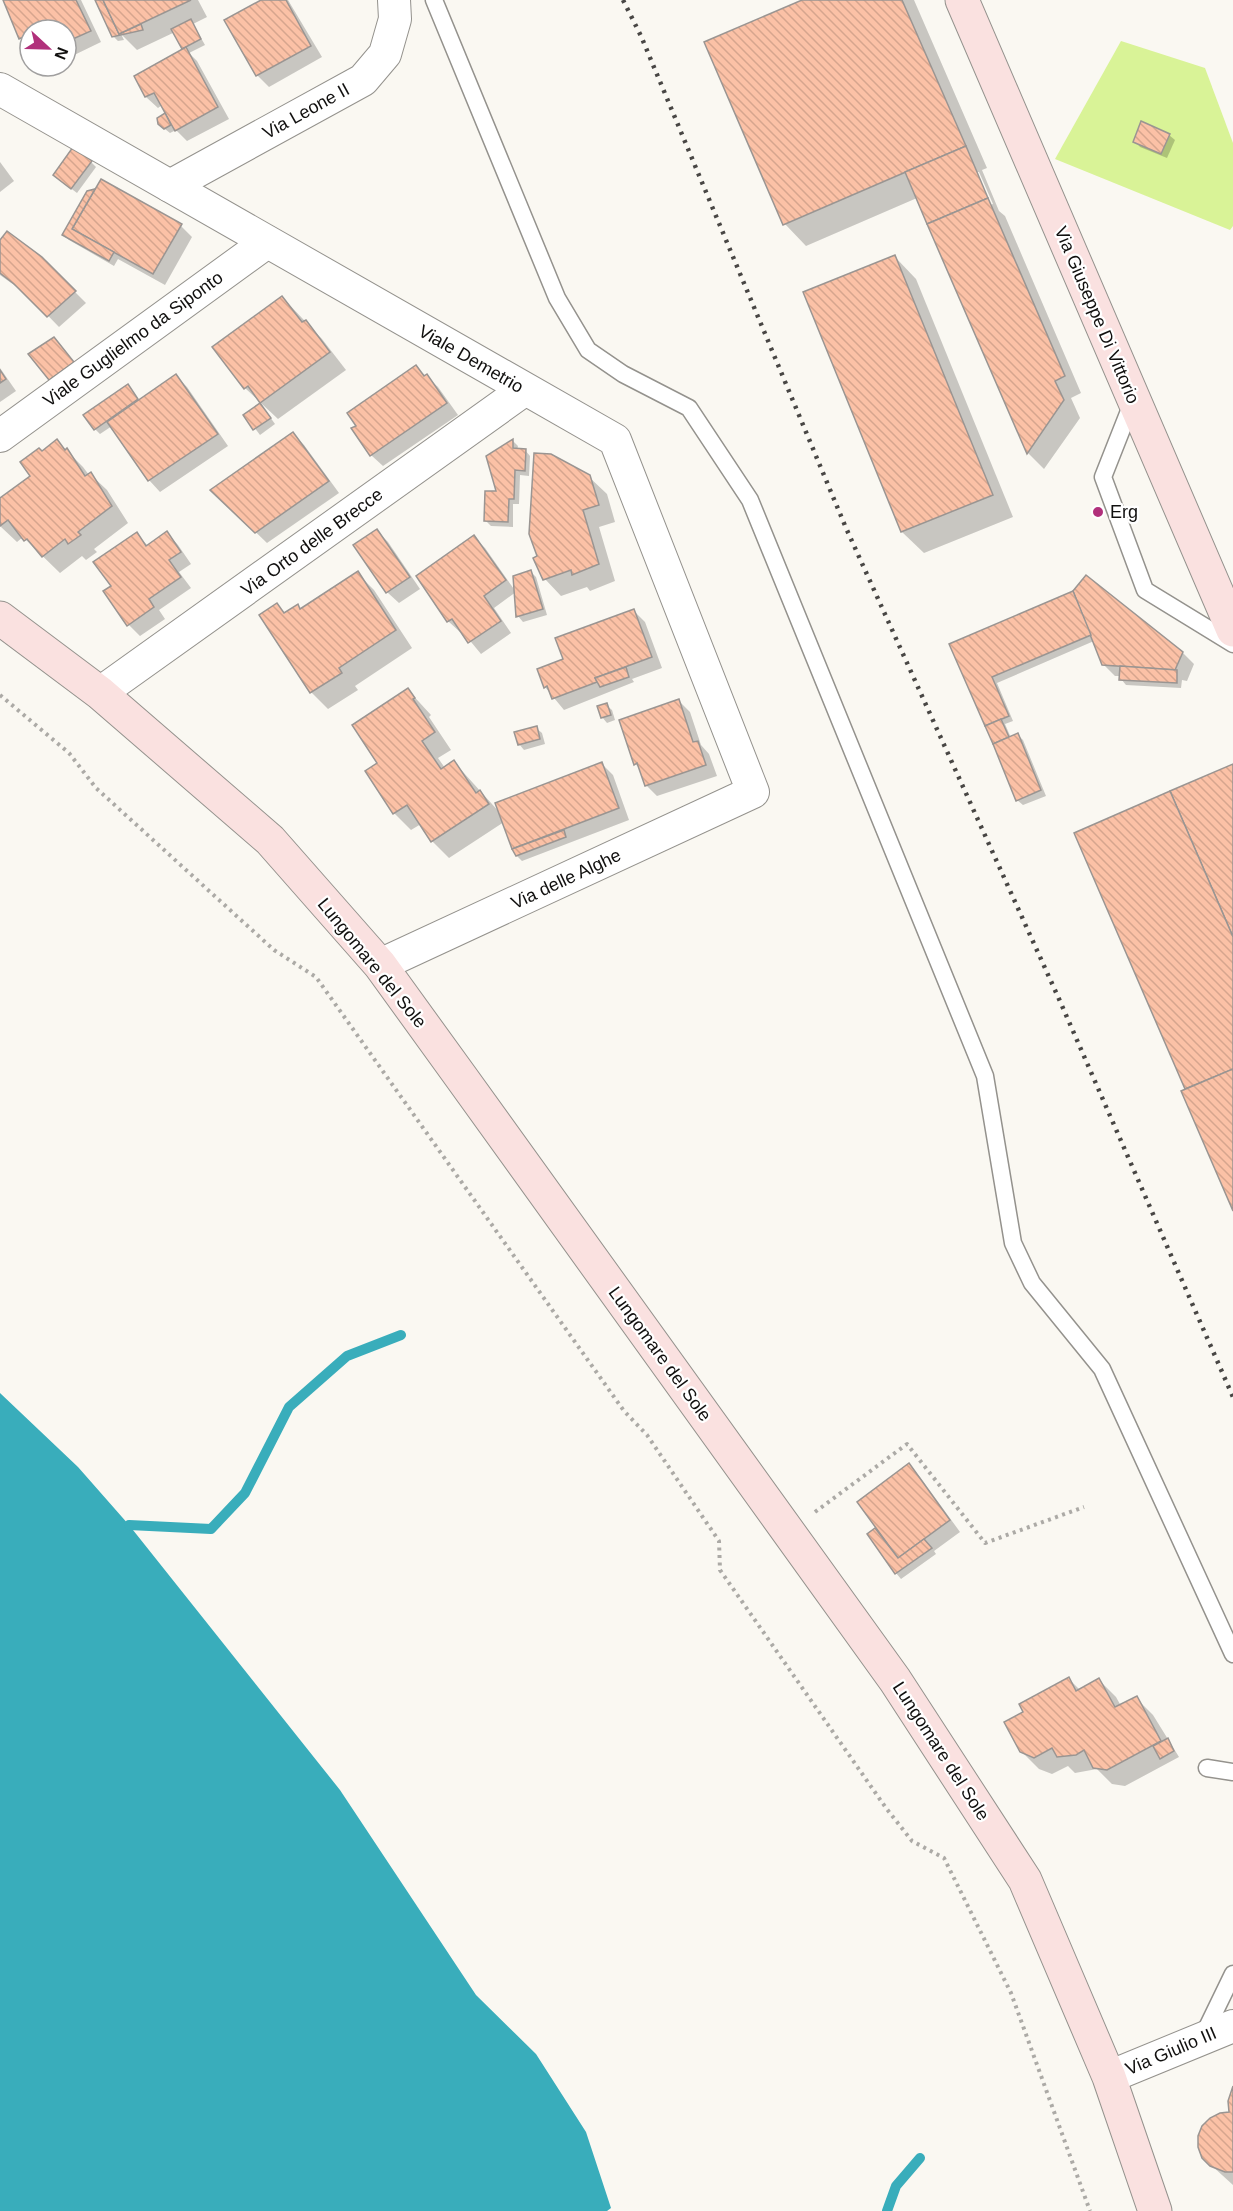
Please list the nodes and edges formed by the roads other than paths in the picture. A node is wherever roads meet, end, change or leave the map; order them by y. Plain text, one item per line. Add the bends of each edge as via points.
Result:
1 (394, 0) edge
2 (434, 0) edge
3 (962, 0) edge
4 (0, 89) edge
5 (170, 186) junction
6 (267, 242) junction
7 (524, 390) junction
8 (1134, 400) junction
9 (0, 435) edge
10 (0, 618) edge
11 (1233, 630) edge
12 (1233, 644) edge
13 (100, 693) junction
14 (753, 792) joint
15 (380, 966) junction
16 (1233, 1653) edge
17 (1207, 1768) dead end
18 (1233, 1772) edge
19 (1233, 1974) edge
20 (1233, 2025) edge
21 (1202, 2038) junction
22 (1109, 2077) junction
23 (1155, 2211) edge

1 - 5 street, Via Leone II via 395,19 385,54 363,80
2 - 16 lane via 557,298 588,351 622,374 689,408 750,501 986,1076 1013,1243 1032,1283 1102,1369
3 - 8 street, Via Giuseppe Di Vittorio
4 - 5 street, Viale Demetrio
5 - 6 street, Viale Demetrio
6 - 7 street, Viale Demetrio
6 - 9 street, Viale Guglielmo da Siponto
7 - 13 street, Via Orto delle Brecce
7 - 14 street, Viale Demetrio via 615,440
8 - 11 street, Via Giuseppe Di Vittorio
8 - 12 lane via 1103,477 1145,590
10 - 13 street, Lungomare del Sole
13 - 15 street, Lungomare del Sole via 270,840
14 - 15 street, Via delle Alghe
15 - 22 street, Lungomare del Sole via 895,1680 1025,1880
17 - 18 lane
19 - 21 lane
20 - 21 street, Via Giulio III
21 - 22 street, Via Giulio III
22 - 23 street, Lungomare del Sole

